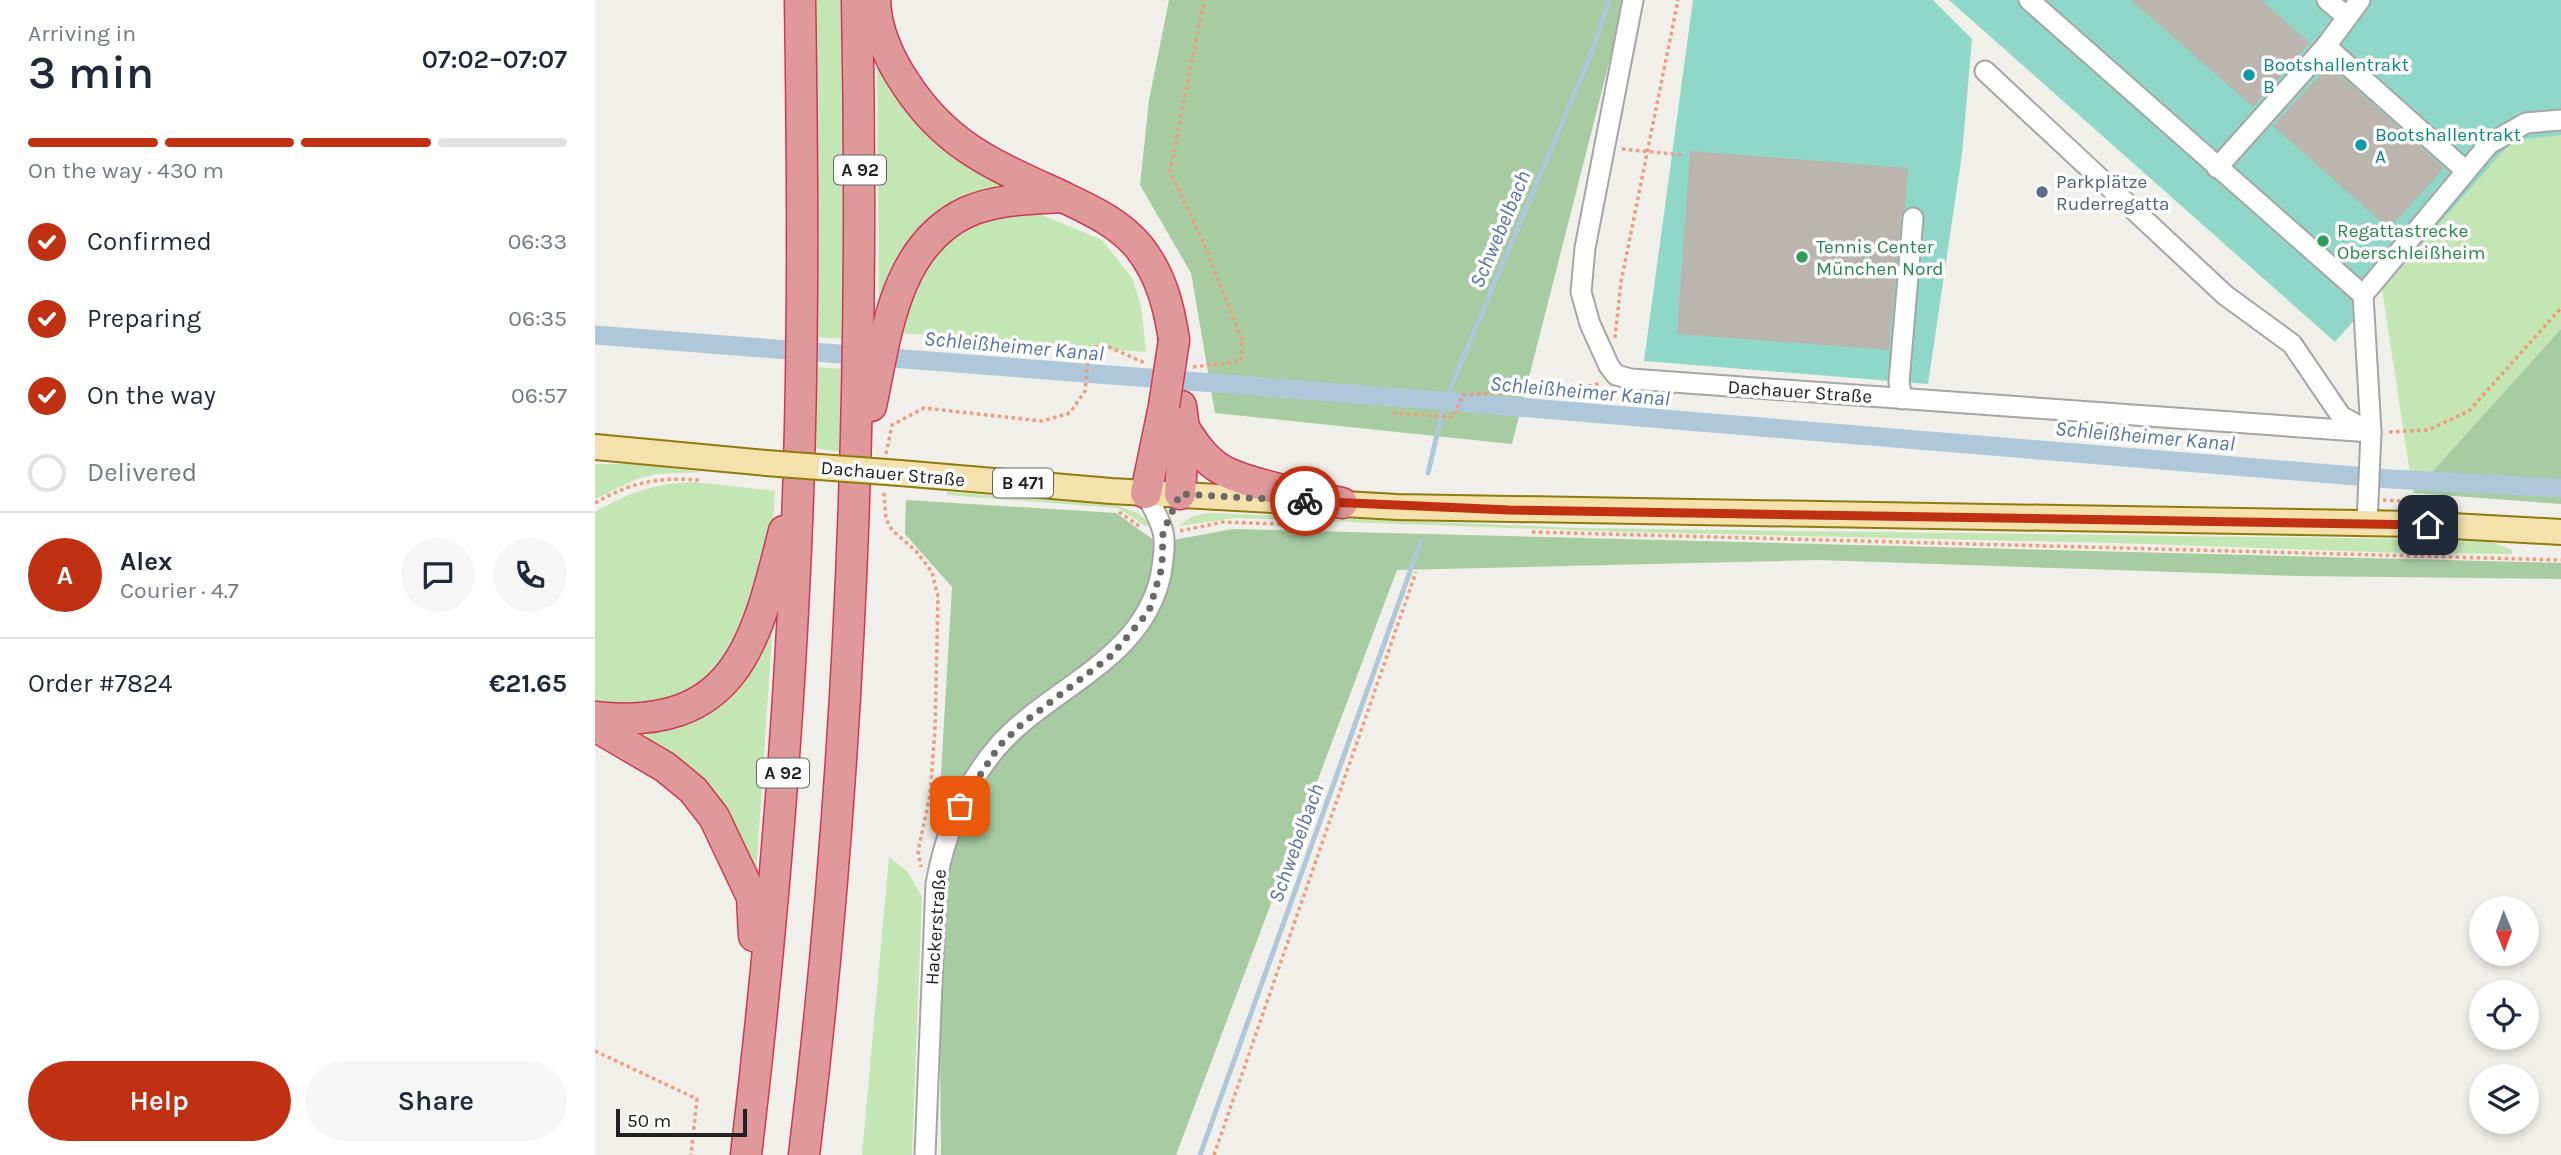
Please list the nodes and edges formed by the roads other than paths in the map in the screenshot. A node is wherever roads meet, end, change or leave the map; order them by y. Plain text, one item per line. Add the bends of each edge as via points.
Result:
1 (800, 0) edge
2 (857, 0) edge
3 (875, 0) edge
4 (1633, 0) edge
5 (2029, 0) edge
6 (2327, 0) edge
7 (2360, 0) edge
8 (2347, 18) junction
9 (2326, 46) junction
10 (1985, 71) dead end
11 (2561, 120) edge
12 (2217, 169) junction
13 (2466, 171) junction
14 (1062, 197) junction
15 (1913, 218) dead end
16 (2363, 295) junction
17 (871, 354) junction
18 (1902, 399) junction
19 (1176, 414) junction
20 (2370, 441) junction
21 (595, 447) edge
22 (798, 476) junction
23 (1146, 493) junction
24 (1180, 494) junction
25 (1342, 503) junction
26 (2368, 504) junction
27 (1163, 532) junction
28 (2561, 532) edge
29 (595, 717) edge
30 (595, 726) edge
31 (756, 1069) junction
32 (746, 1155) edge
33 (804, 1155) edge
34 (925, 1155) edge

1 - 22 highway, A 92
2 - 17 highway, A 92 via 861,191
3 - 14 highway via 876,22 895,68 939,127 968,150
4 - 18 street, Dachauer Straße via 1585,248 1581,292 1612,370 1631,379
5 - 12 street
6 - 8 street
7 - 8 street
8 - 9 street
9 - 12 street
9 - 13 street
10 - 20 street via 2225,295 2292,344 2341,416
11 - 13 street via 2526,123 2489,144
12 - 16 street
13 - 16 street
14 - 17 highway via 995,203 966,213 939,232 918,254 903,280
14 - 19 highway, bridge via 1115,224 1154,270 1166,297 1174,340
15 - 18 street via 1899,382
16 - 20 street
17 - 33 highway via 856,478 838,817
18 - 20 street, Dachauer Straße
19 - 23 highway
19 - 24 highway
19 - 25 highway via 1216,467 1233,476
20 - 26 street
21 - 23 main road, Dachauer Straße / B 471, bridge
22 - 29 highway via 761,621 736,667 702,700 677,711 626,721
22 - 31 highway, A 92 via 780,813
23 - 24 main road, Dachauer Straße / B 471
23 - 27 street, Hackerstraße
24 - 25 main road, Dachauer Straße / B 471
24 - 27 street, Hackerstraße
25 - 26 main road, Dachauer Straße / B 471 via 1523,511
26 - 28 main road, Dachauer Straße / B 471
27 - 34 street, Hackerstraße via 1162,567 1149,611 1112,655 999,746 968,791 941,851
30 - 31 highway via 657,761 693,790 731,848 752,897
31 - 32 highway, A 92

